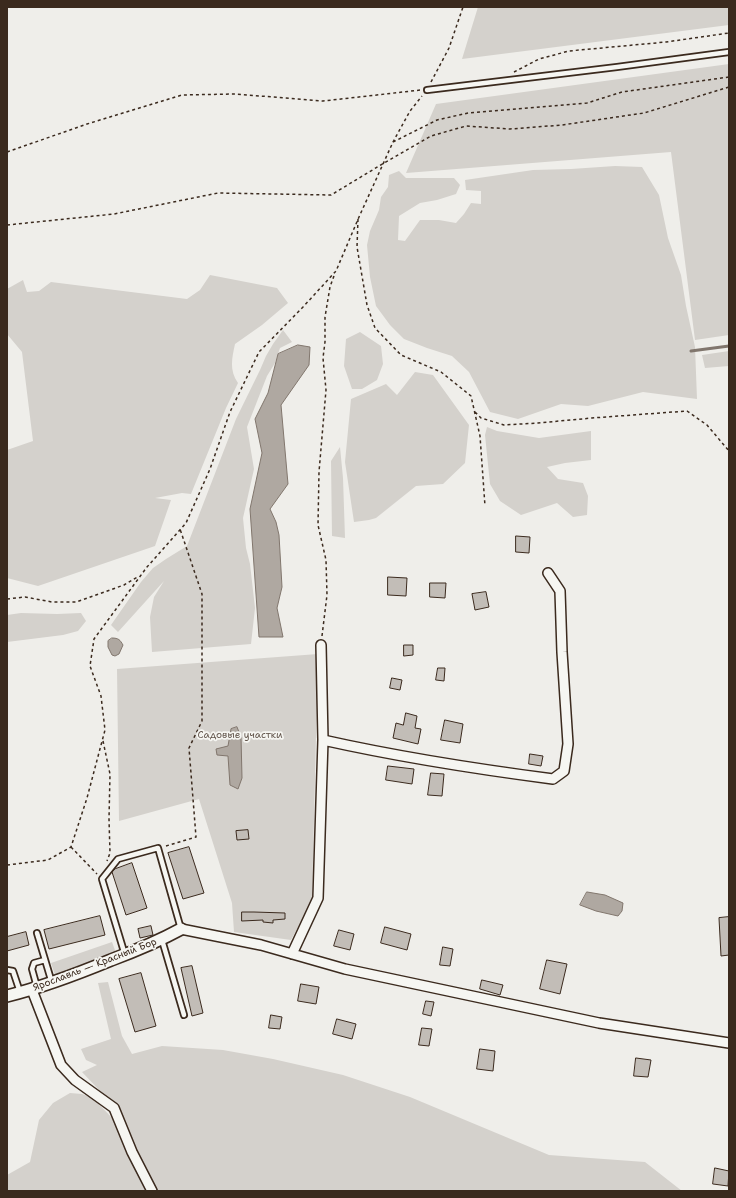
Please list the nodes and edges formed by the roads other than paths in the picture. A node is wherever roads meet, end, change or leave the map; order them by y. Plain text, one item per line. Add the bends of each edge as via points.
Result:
1 (729, 52) edge
2 (427, 90) road end
3 (548, 573) dead end
4 (321, 645) road end
5 (323, 740) junction
6 (181, 929) junction
7 (37, 933) dead end
8 (161, 939) junction
9 (292, 954) junction
10 (125, 955) junction
11 (45, 960) junction
12 (7, 970) edge
13 (52, 983) junction
14 (35, 988) junction
15 (20, 993) junction
16 (7, 996) edge
17 (184, 1015) dead end
18 (729, 1042) edge
19 (152, 1191) edge

1 - 2 lane
3 - 5 street via 560,591 568,744 564,771 553,779 364,750
4 - 5 street
5 - 9 street via 318,898
6 - 8 street, Ярославль — Красный Бор
6 - 9 street
6 - 10 lane via 158,848 118,859 102,879
7 - 11 lane
8 - 10 street, Ярославль — Красный Бор
8 - 17 lane
9 - 18 street via 345,969 599,1023
10 - 13 street, Ярославль — Красный Бор
11 - 13 lane
11 - 14 lane via 34,963 32,969
12 - 15 lane via 13,971
13 - 14 street, Ярославль — Красный Бор
14 - 15 street, Ярославль — Красный Бор
14 - 19 street via 61,1065 75,1080 114,1108
15 - 16 street, Ярославль — Красный Бор

